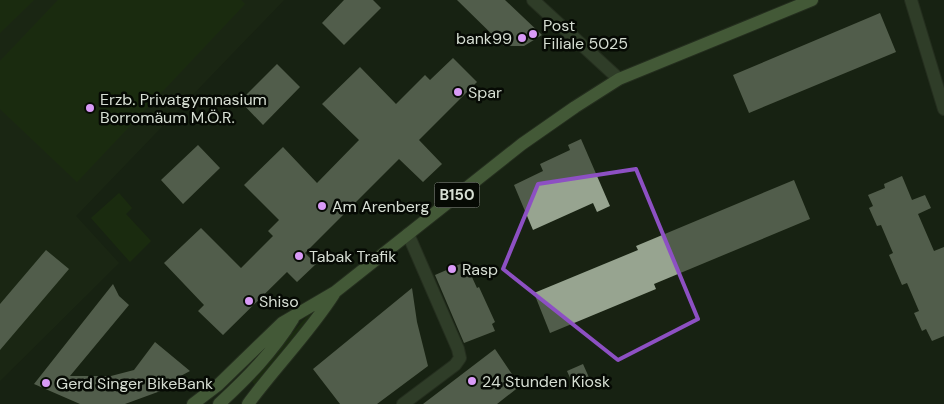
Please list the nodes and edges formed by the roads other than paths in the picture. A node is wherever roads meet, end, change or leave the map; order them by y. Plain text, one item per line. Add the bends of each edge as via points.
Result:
1 (533, 0) edge
2 (812, 0) edge
3 (911, 0) edge
4 (618, 79) junction
5 (944, 110) edge
6 (408, 234) junction
7 (335, 292) junction
8 (294, 317) junction
9 (193, 404) edge
10 (219, 404) edge
11 (248, 404) edge
12 (403, 404) edge

1 - 4 street
2 - 4 main road, B150
3 - 5 street
4 - 6 main road, B150 via 522,144
6 - 7 main road, B150
6 - 12 street via 460,358
7 - 8 main road, B150
7 - 11 main road, B150 via 315,322
8 - 9 main road, B150 via 282,323 218,385
8 - 10 main road via 279,342

